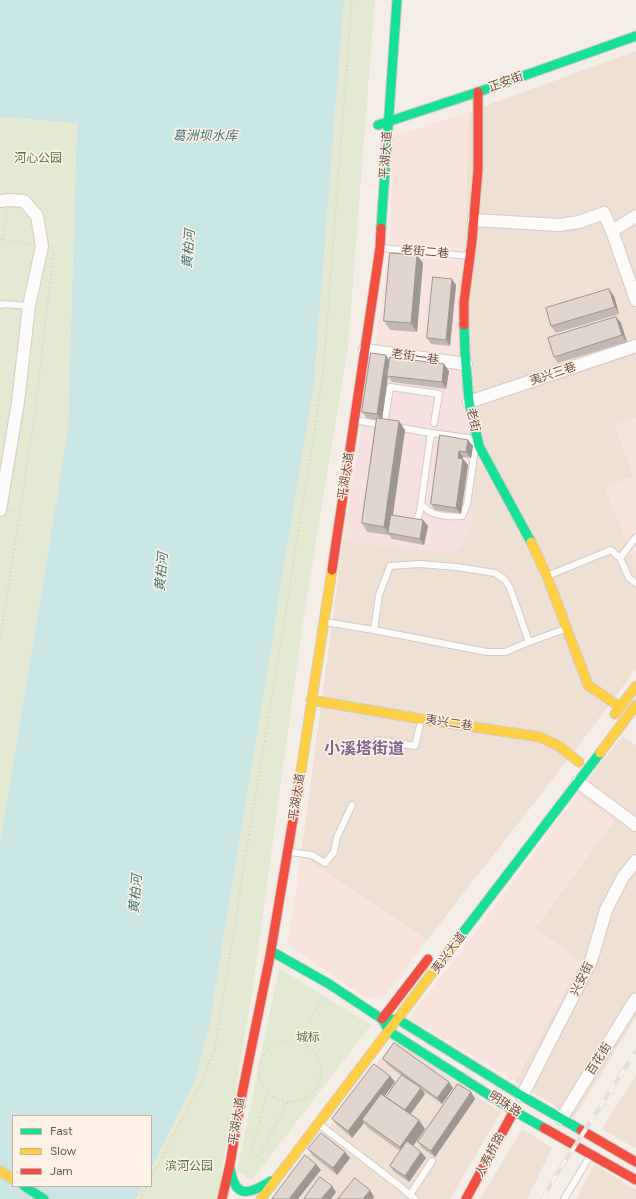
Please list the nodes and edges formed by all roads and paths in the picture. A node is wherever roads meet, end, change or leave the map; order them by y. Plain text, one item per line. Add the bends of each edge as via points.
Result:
1 (352, 0) edge
2 (397, 0) edge
3 (636, 36) edge
4 (478, 92) junction
5 (388, 122) junction
6 (376, 126) dead end
7 (4, 200) edge
8 (636, 216) edge
9 (474, 220) junction
10 (612, 231) junction
11 (2, 239) edge
12 (42, 246) junction
13 (380, 248) junction
14 (470, 257) junction
15 (636, 300) edge
16 (0, 305) edge
17 (29, 306) junction
18 (636, 346) edge
19 (365, 350) junction
20 (466, 364) junction
21 (351, 382) dead end
22 (469, 402) junction
23 (355, 420) junction
24 (434, 423) dead end
25 (384, 425) junction
26 (431, 433) junction
27 (340, 452) dead end
28 (421, 504) junction
29 (0, 510) edge
30 (418, 520) edge
31 (636, 537) edge
32 (620, 558) junction
33 (547, 576) junction
34 (636, 584) edge
35 (323, 622) junction
36 (567, 629) junction
37 (374, 630) junction
38 (312, 639) dead end
39 (0, 640) edge
40 (529, 642) junction
41 (636, 686) edge
42 (311, 700) junction
43 (636, 705) edge
44 (620, 707) junction
45 (421, 719) junction
46 (611, 719) dead end
47 (377, 740) dead end
48 (579, 762) dead end
49 (578, 782) junction
50 (352, 805) dead end
51 (636, 825) edge
52 (288, 852) junction
53 (636, 861) edge
54 (271, 950) junction
55 (435, 950) dead end
56 (329, 984) junction
57 (636, 999) edge
58 (382, 1019) junction
59 (399, 1020) junction
60 (390, 1032) junction
61 (299, 1041) junction
62 (267, 1093) junction
63 (522, 1096) junction
64 (288, 1102) junction
65 (514, 1110) junction
66 (562, 1119) junction
67 (318, 1124) junction
68 (591, 1154) junction
69 (432, 1161) dead end
70 (636, 1162) edge
71 (230, 1164) junction
72 (0, 1171) edge
73 (152, 1176) edge
74 (277, 1177) junction
75 (12, 1178) edge
76 (636, 1180) edge
77 (26, 1187) edge
78 (146, 1187) edge
79 (412, 1197) edge
80 (44, 1199) edge
81 (140, 1199) edge
82 (222, 1199) edge
83 (261, 1199) edge
84 (466, 1199) edge
85 (564, 1199) edge

1 - 73 path via 323,373 215,1048 206,1073
2 - 5 main road, 平湖大道
3 - 4 main road, 正安街
4 - 5 main road, 正安街
4 - 9 main road, 老街 via 478,169
5 - 6 main road, 正安街
5 - 13 main road, 平湖大道
7 - 11 path
7 - 12 street via 24,201 37,216
8 - 10 street
9 - 10 street via 559,225 579,222 604,213
9 - 14 main road, 老街
10 - 15 street
11 - 12 path
12 - 17 street
12 - 39 path via 54,249 35,413
13 - 14 lane, 老街二巷
13 - 19 main road, 平湖大道
14 - 20 main road, 老街 via 464,302
16 - 17 lane
17 - 29 street via 18,402
18 - 22 street, 夷兴三巷
19 - 20 street, 老街一巷 via 394,358
19 - 23 main road, 平湖大道
20 - 22 main road, 老街
21 - 27 main road, 平湖大道
22 - 33 main road, 老街 via 479,446 526,530
23 - 25 lane
23 - 35 main road, 平湖大道
24 - 25 lane via 439,394 390,383
25 - 26 lane
26 - 28 lane
26 - 28 lane via 469,438 475,449 467,505 462,516 436,514
28 - 30 lane
31 - 32 lane
32 - 33 lane via 611,550
32 - 34 lane via 629,578
33 - 36 main road, 老街
35 - 37 lane
35 - 42 main road, 平湖大道
36 - 40 lane
36 - 44 main road, 老街 via 588,685
37 - 40 lane via 487,652 505,652
37 - 40 lane via 379,595 390,566 419,564 495,573 505,580
38 - 54 main road, 平湖大道 via 270,926
41 - 44 main road
42 - 45 main road, 夷兴二巷
42 - 52 main road, 平湖大道
43 - 49 main road, 夷兴大道
44 - 46 main road
45 - 47 lane via 415,746
45 - 48 main road, 夷兴二巷 via 540,737 559,746
49 - 51 street
49 - 59 main road, 夷兴大道
50 - 52 lane via 337,837 334,852 325,863 312,855
52 - 54 main road, 平湖大道
53 - 63 street, 兴安街 via 623,877 606,910 591,961
54 - 56 main road, 明珠路
54 - 71 main road, 平湖大道
55 - 58 main road, 夷兴大道
56 - 58 main road, 明珠路
56 - 61 path
57 - 66 street, 百花街
58 - 59 main road, 明珠路
58 - 60 main road, 明珠路
59 - 60 main road, 夷兴大道
59 - 63 main road, 明珠路
60 - 65 main road, 明珠路
60 - 67 main road, 夷兴大道
61 - 62 path via 279,1042 263,1055 259,1075
61 - 64 path via 318,1057 320,1082 307,1097
62 - 64 path
62 - 64 path via 251,1154 258,1158
63 - 66 main road, 明珠路
65 - 68 main road, 明珠路
65 - 84 main road, 人寿桥路
66 - 70 main road, 明珠路
67 - 74 main road, 夷兴大道
67 - 79 lane
68 - 76 main road, 明珠路
68 - 85 lane
69 - 79 lane
71 - 74 main road via 234,1187 246,1194
71 - 82 main road, 平湖大道
72 - 75 main road
74 - 83 main road, 夷兴大道
77 - 80 main road
78 - 81 path

